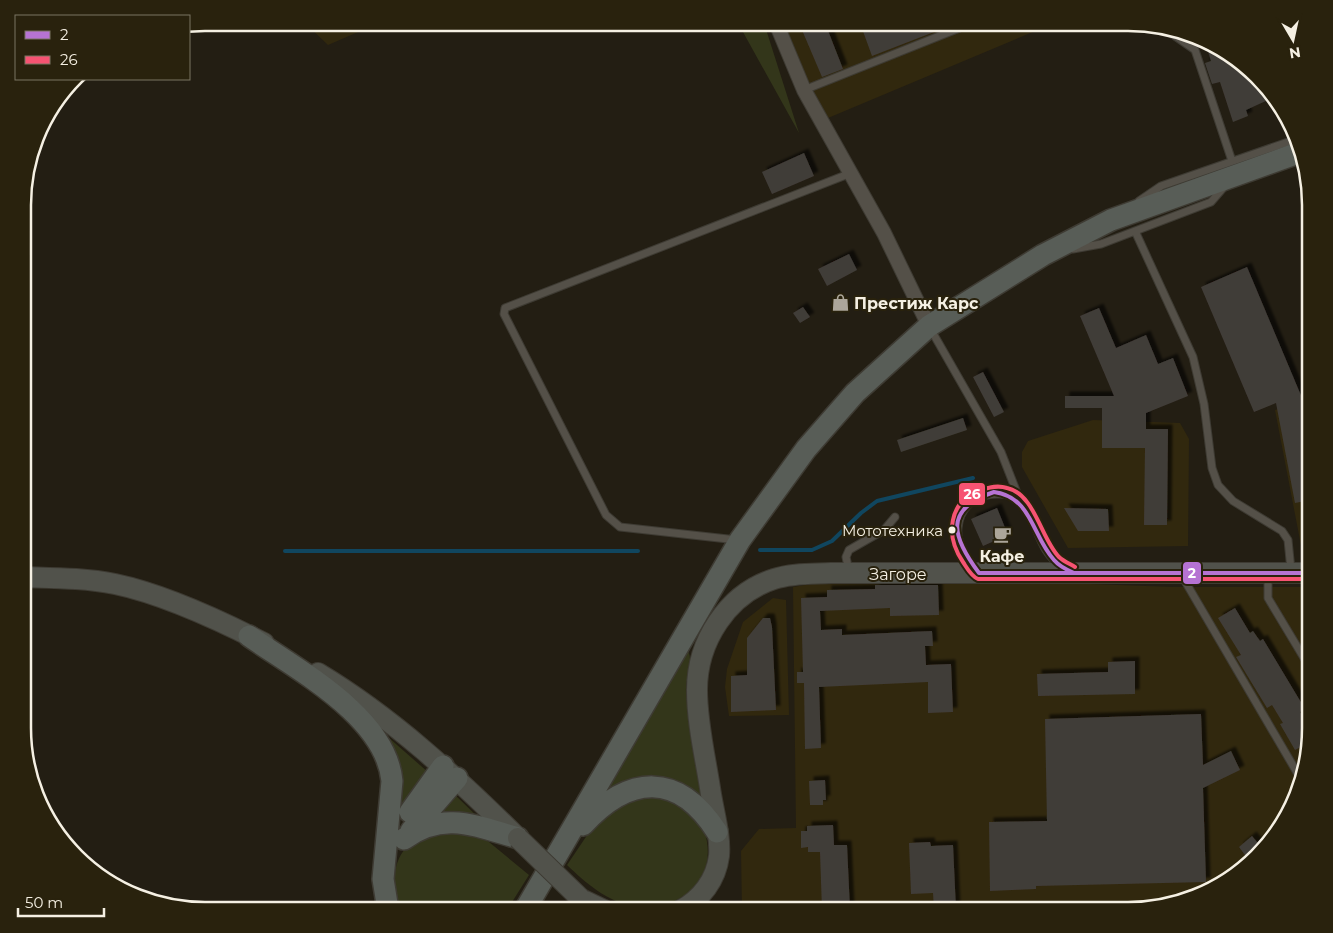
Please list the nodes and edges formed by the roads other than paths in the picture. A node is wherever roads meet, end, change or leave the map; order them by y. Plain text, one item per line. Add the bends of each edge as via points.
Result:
1 (780, 32) edge
2 (949, 32) edge
3 (1180, 40) edge
4 (804, 90) junction
5 (1290, 142) edge
6 (1294, 154) edge
7 (1233, 168) junction
8 (851, 173) junction
9 (1135, 232) junction
10 (1048, 252) junction
11 (929, 326) junction
12 (1021, 503) junction
13 (895, 517) dead end
14 (740, 540) junction
15 (1180, 573) junction
16 (1268, 573) junction
17 (1300, 573) edge
18 (850, 574) junction
19 (979, 574) junction
20 (1074, 574) junction
21 (32, 577) edge
22 (249, 636) junction
23 (1301, 653) edge
24 (1296, 771) edge
25 (450, 772) junction
26 (717, 832) junction
27 (518, 838) junction
28 (404, 839) junction
29 (562, 847) junction
30 (384, 857) junction
31 (544, 876) junction
32 (387, 901) edge
33 (522, 901) edge
34 (530, 901) edge
35 (588, 901) edge
36 (693, 902) edge

1 - 4 street
2 - 4 lane
3 - 7 lane via 1195,50
4 - 8 street
5 - 7 lane
6 - 7 main road
7 - 9 lane via 1211,202
7 - 10 main road via 1111,220
8 - 11 street
8 - 14 lane via 504,310 606,515 613,523 620,527
9 - 10 lane via 1101,244
9 - 17 lane via 1193,357 1204,404 1212,468 1218,485 1233,500 1282,531
10 - 11 main road
11 - 12 lane via 1001,452
11 - 14 main road via 850,399 806,449
12 - 19 lane via 1004,494 994,494 977,498 963,510 957,530 959,541
12 - 20 lane via 1055,562
13 - 18 lane via 884,530 849,550 846,557
14 - 29 main road
15 - 16 street, Загоре
15 - 20 street, Загоре
15 - 24 lane
16 - 17 street, Загоре
16 - 23 lane via 1268,598
18 - 19 street, Загоре
18 - 26 street, Загоре via 791,575 758,586 728,608 709,638 697,673 697,691
19 - 20 street, Загоре
21 - 22 street via 115,584 161,598
22 - 25 street via 298,661 367,704
22 - 30 main road via 346,704 383,748 391,770 392,795
25 - 27 street
25 - 28 main road
25 - 30 main road
26 - 29 main road via 700,808 681,794 661,786 640,786 604,804
26 - 36 street, Загоре via 719,856 712,880
27 - 28 main road via 467,824 446,822 427,825
27 - 35 street, bridge
28 - 30 main road
29 - 31 main road
30 - 32 main road
31 - 33 main road
31 - 34 main road

